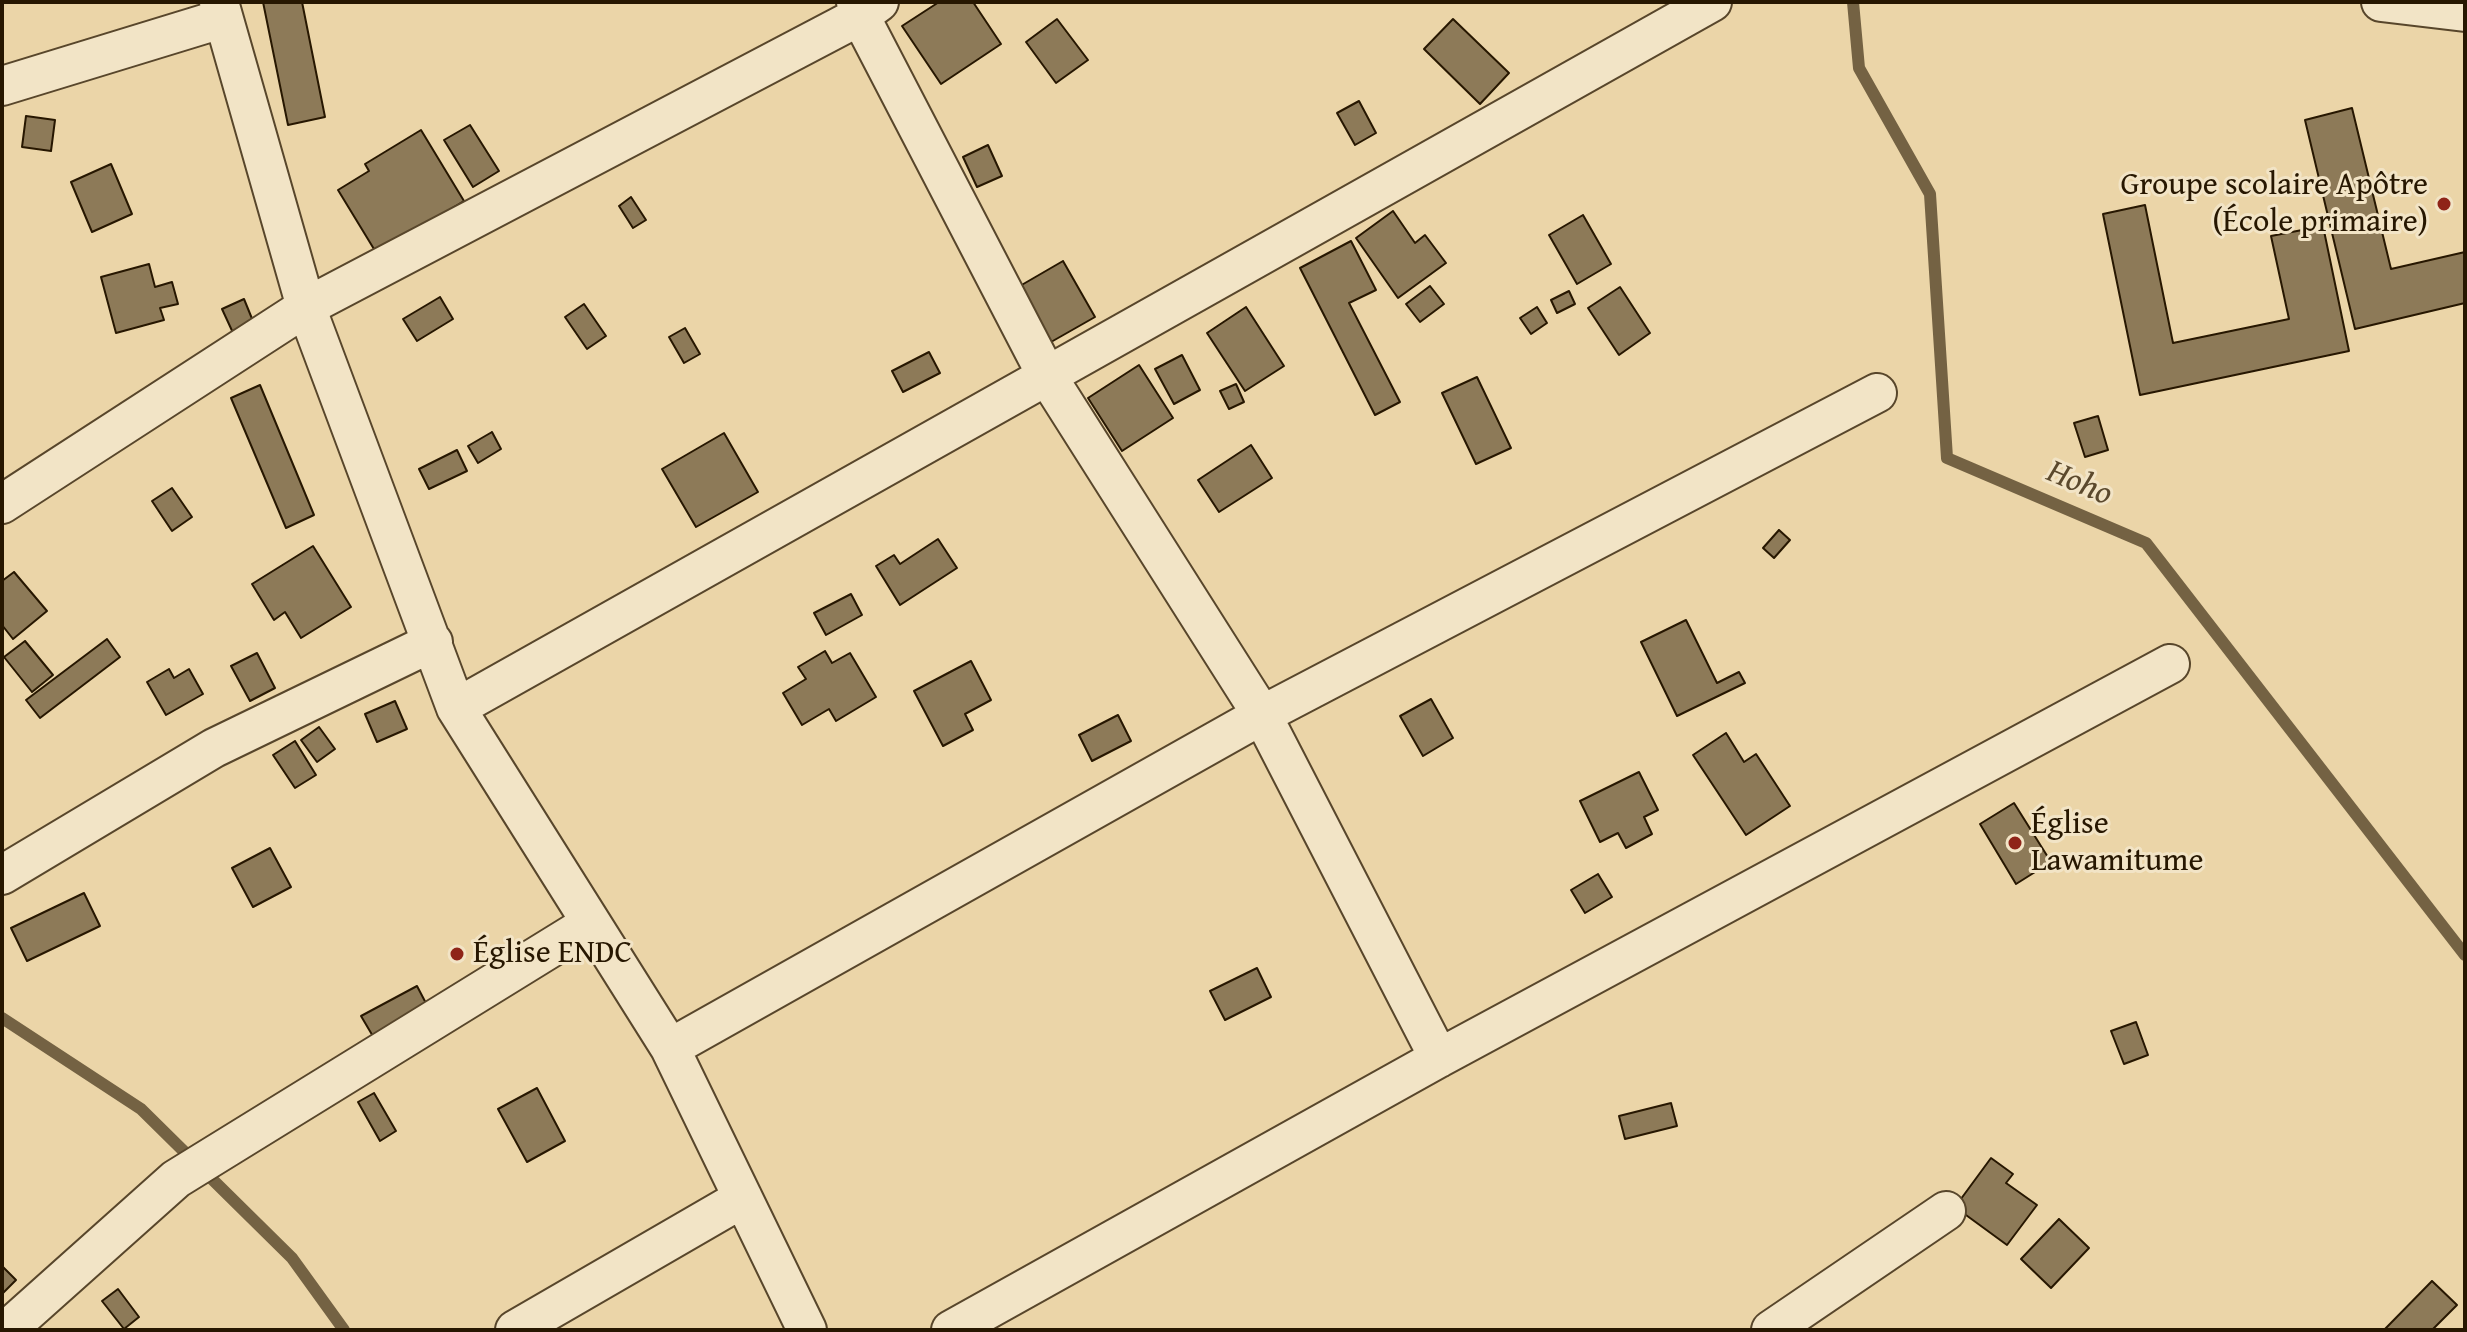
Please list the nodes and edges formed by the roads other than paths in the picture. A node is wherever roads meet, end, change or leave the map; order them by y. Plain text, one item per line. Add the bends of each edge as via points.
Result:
1 (1712, 2) edge
2 (2381, 2) edge
3 (865, 7) edge
4 (220, 10) edge
5 (2465, 12) edge
6 (2, 86) edge
7 (306, 307) junction
8 (1047, 376) junction
9 (1877, 393) dead end
10 (2, 504) edge
11 (433, 642) junction
12 (2170, 664) dead end
13 (456, 708) junction
14 (1262, 715) junction
15 (2, 875) edge
16 (591, 923) junction
17 (670, 1048) junction
18 (1439, 1058) junction
19 (743, 1198) junction
20 (1946, 1211) dead end
21 (7, 1330) edge
22 (515, 1330) edge
23 (807, 1330) edge
24 (951, 1330) edge
25 (1771, 1330) edge

1 - 8 street
2 - 5 street
3 - 7 street
3 - 8 street
4 - 6 street
4 - 7 street
7 - 10 street
7 - 11 street
8 - 13 street
8 - 14 street
9 - 14 street
11 - 13 street
11 - 15 street via 214,748
12 - 18 street
13 - 16 street
14 - 17 street
14 - 18 street
16 - 17 street
16 - 21 street via 176,1179
17 - 19 street
18 - 24 street
19 - 22 street
19 - 23 street
20 - 25 street

